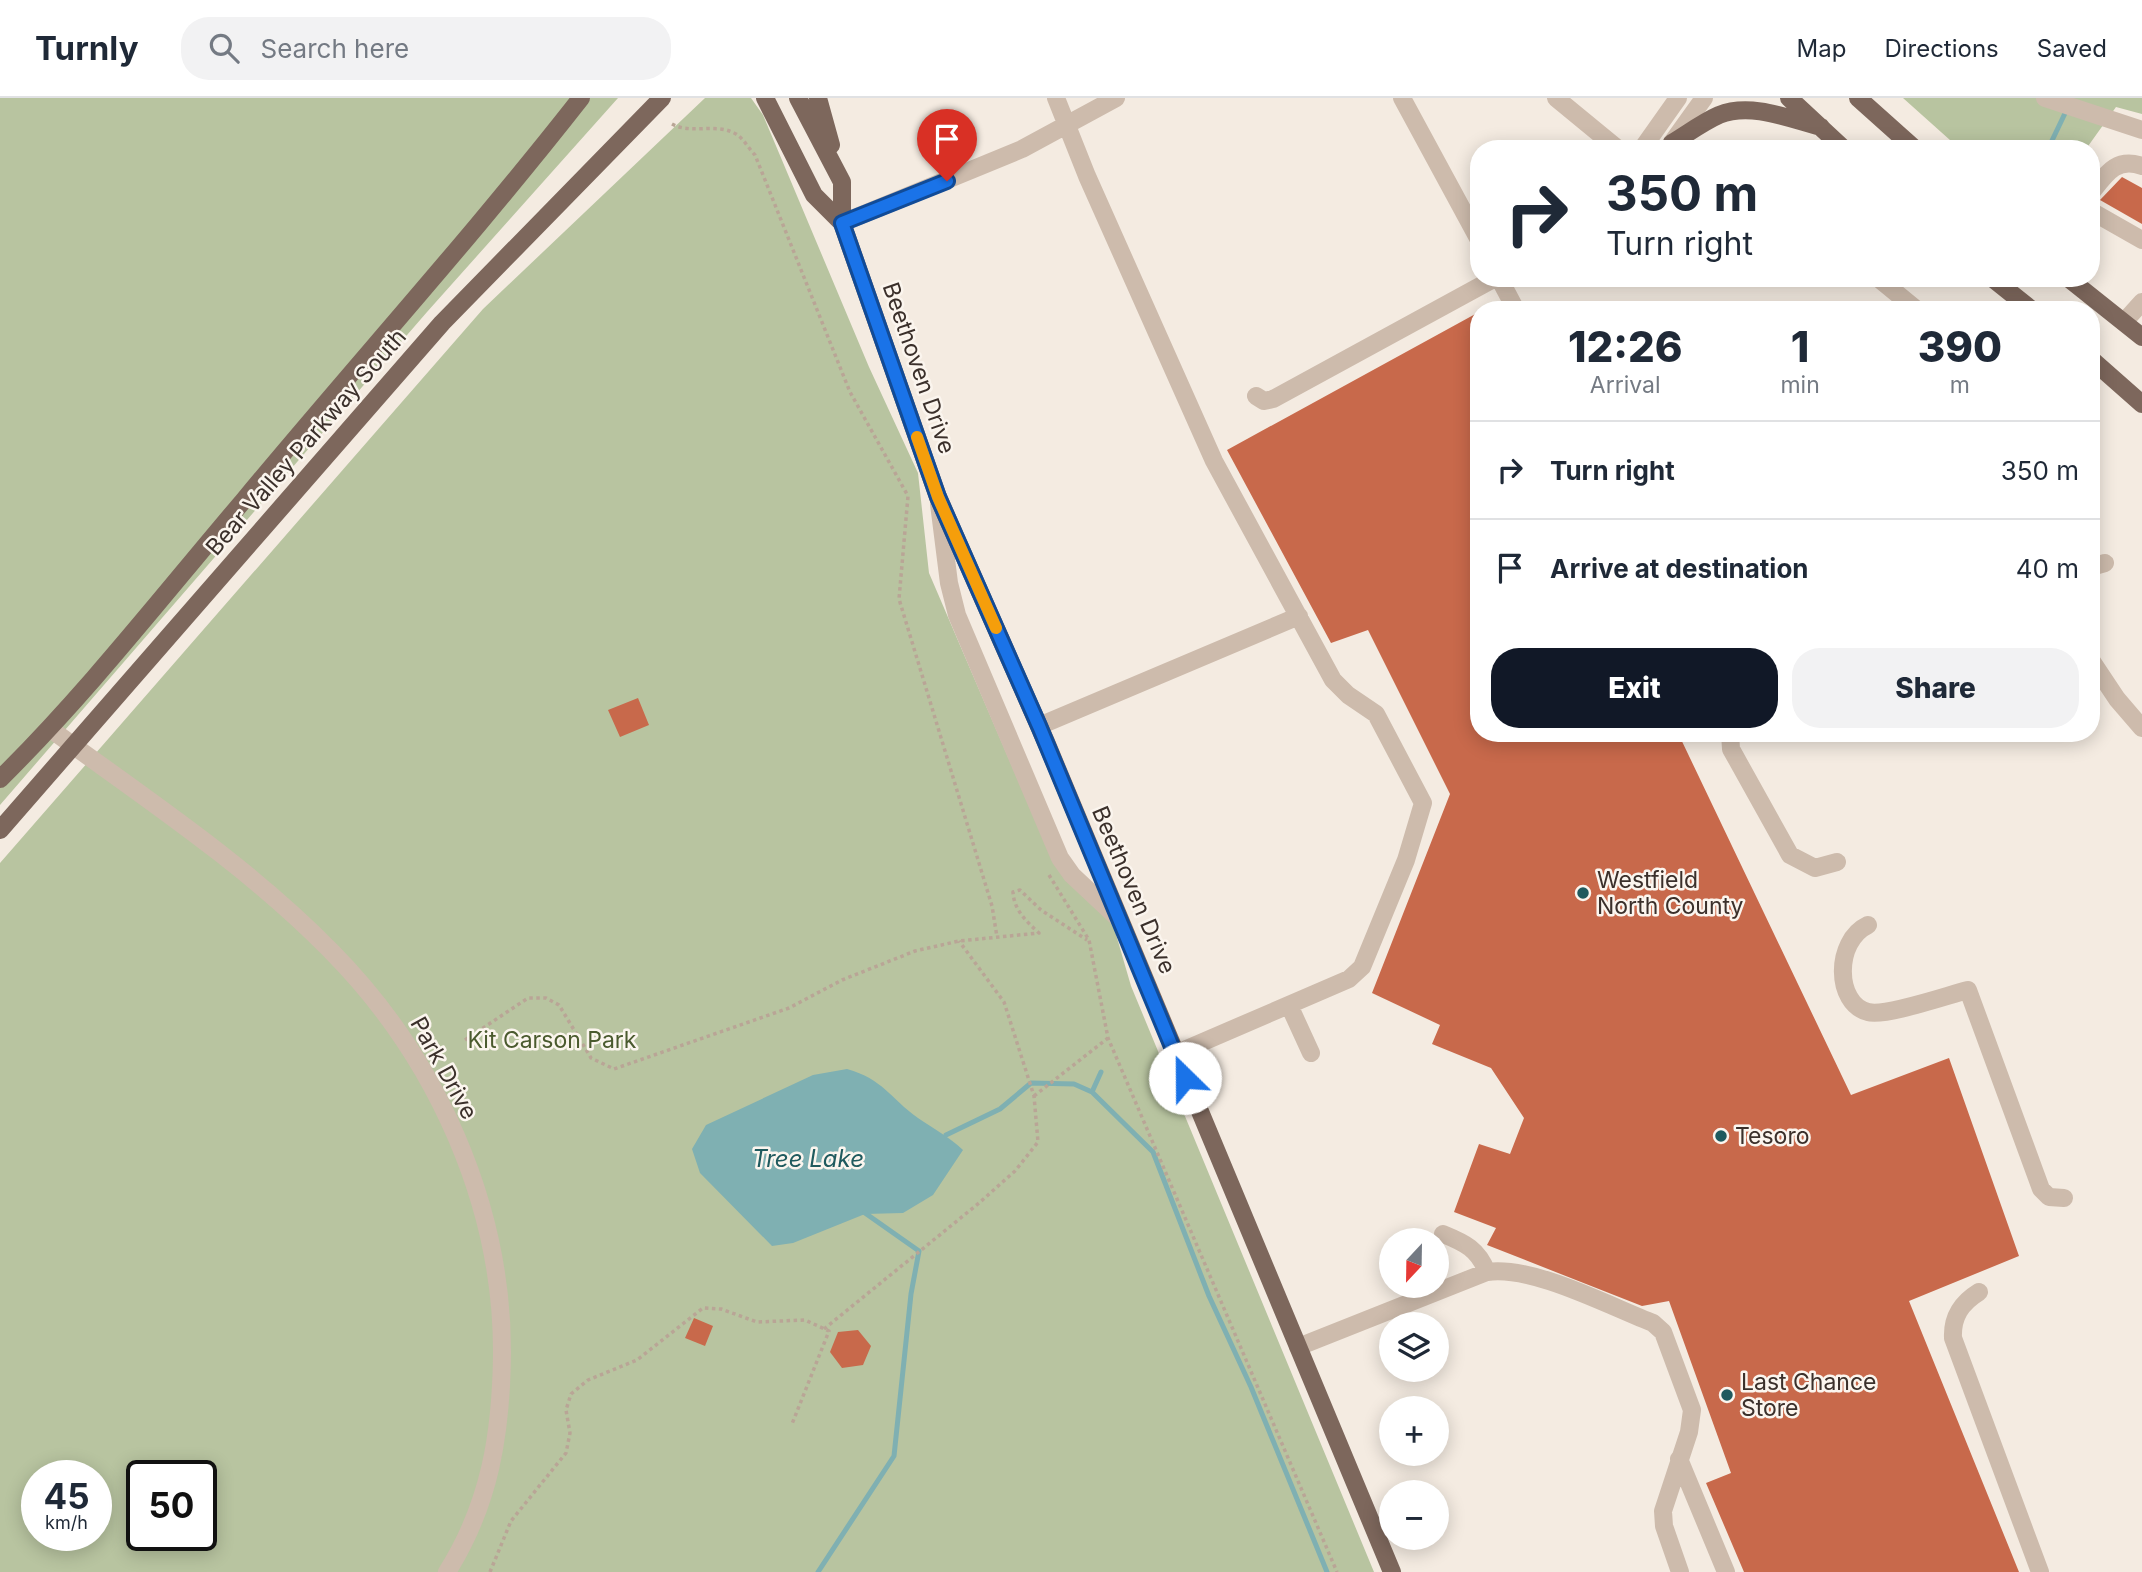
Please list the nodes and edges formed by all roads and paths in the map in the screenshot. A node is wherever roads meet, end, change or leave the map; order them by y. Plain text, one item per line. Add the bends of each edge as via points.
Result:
1 (580, 98) edge
2 (662, 98) edge
3 (765, 98) edge
4 (798, 98) edge
5 (818, 98) edge
6 (1056, 98) edge
7 (1116, 98) edge
8 (1402, 98) edge
9 (1556, 98) edge
10 (1678, 98) edge
11 (1704, 98) edge
12 (1789, 98) edge
13 (1858, 98) edge
14 (2045, 98) edge
15 (672, 124) dead end
16 (1066, 124) junction
17 (1821, 127) junction
18 (2142, 130) edge
19 (1607, 140) edge
20 (1648, 140) edge
21 (1674, 140) edge
22 (1679, 140) edge
23 (1835, 140) edge
24 (1905, 140) edge
25 (2142, 166) edge
26 (842, 182) junction
27 (2100, 182) edge
28 (2100, 216) edge
29 (842, 223) junction
30 (1470, 223) edge
31 (2142, 240) edge
32 (1480, 287) edge
33 (1889, 287) edge
34 (2003, 287) edge
35 (2079, 287) edge
36 (1906, 301) edge
37 (2021, 301) edge
38 (2097, 301) edge
39 (2142, 302) edge
40 (2100, 303) edge
41 (2124, 322) junction
42 (2142, 337) edge
43 (2100, 367) edge
44 (1256, 396) dead end
45 (2142, 404) edge
46 (938, 497) junction
47 (1299, 617) junction
48 (2100, 671) edge
49 (2139, 717) edge
50 (1039, 726) junction
51 (49, 728) junction
52 (1731, 742) edge
53 (74, 746) junction
54 (0, 779) edge
55 (0, 830) edge
56 (1837, 862) dead end
57 (1120, 920) junction
58 (1868, 925) dead end
59 (998, 937) junction
60 (958, 941) junction
61 (1289, 1005) junction
62 (1109, 1039) junction
63 (465, 1040) dead end
64 (1175, 1054) junction
65 (1311, 1054) dead end
66 (1034, 1096) junction
67 (2064, 1198) dead end
68 (1449, 1237) edge
69 (1487, 1272) junction
70 (1979, 1292) dead end
71 (824, 1328) junction
72 (1298, 1347) junction
73 (792, 1423) dead end
74 (1679, 1459) junction
75 (447, 1572) edge
76 (490, 1572) edge
77 (1337, 1572) edge
78 (1392, 1572) edge
79 (1680, 1572) edge
80 (1726, 1572) edge
81 (2040, 1572) edge

1 - 51 main road, Bear Valley Parkway South via 465,244
2 - 53 main road, Bear Valley Parkway South via 442,323
3 - 29 main road, Beethoven Drive via 814,194
4 - 26 main road, Beethoven Drive
5 - 26 main road
6 - 16 street
7 - 16 street
8 - 30 street
9 - 19 street
10 - 20 street
11 - 21 street
12 - 17 main road
13 - 24 main road
14 - 18 street
15 - 59 path via 684,131 718,128 738,134 755,155 850,392 908,496 900,599
16 - 29 street via 992,163
16 - 47 street via 1214,461
17 - 22 main road via 1767,113 1733,111 1718,115
17 - 23 main road
25 - 27 street via 2122,163
26 - 29 main road, Beethoven Drive
28 - 31 street
29 - 46 main road, Beethoven Drive
32 - 44 street via 1273,399 1264,401
33 - 36 street
34 - 37 main road
35 - 38 main road
39 - 41 street
40 - 41 main road
41 - 42 main road
43 - 45 main road
46 - 50 main road, Beethoven Drive
46 - 57 street via 957,615 1060,858
47 - 50 street
47 - 61 street via 1334,680 1376,714 1423,803 1362,967 1349,979
48 - 49 street
50 - 57 main road, Beethoven Drive
51 - 53 street, Park Drive
51 - 54 main road, Bear Valley Parkway South
52 - 56 street via 1790,855 1815,868
53 - 55 main road, Bear Valley Parkway South
53 - 75 street, Park Drive via 289,910 333,953 392,1024 439,1100 481,1198 500,1293 502,1328 498,1439 474,1518
57 - 64 main road, Beethoven Drive
58 - 67 street via 1855,932 1845,947 1850,999 1874,1013 1968,990 2041,1189 2049,1197
59 - 60 path
59 - 62 path via 1039,933 1022,918 1013,899 1013,892 1020,890 1041,911 1089,940
60 - 63 path via 880,963 789,1008 614,1069 591,1058 559,1005 546,998 528,998
60 - 66 path via 1004,1002
61 - 64 street
61 - 65 street
62 - 66 path
62 - 77 path
64 - 72 main road, Beethoven Drive
66 - 71 path via 1038,1142 1015,1171
68 - 69 street via 1481,1255
69 - 72 street
69 - 74 street via 1524,1273 1658,1327 1692,1410
70 - 81 street via 1960,1308 1954,1338
71 - 73 path via 830,1331
71 - 76 path via 805,1321 757,1322 721,1309 703,1308 638,1360 588,1380 571,1394 566,1410 570,1433 566,1452 511,1521
72 - 78 main road, Beethoven Drive
74 - 79 street via 1663,1511
74 - 80 street

